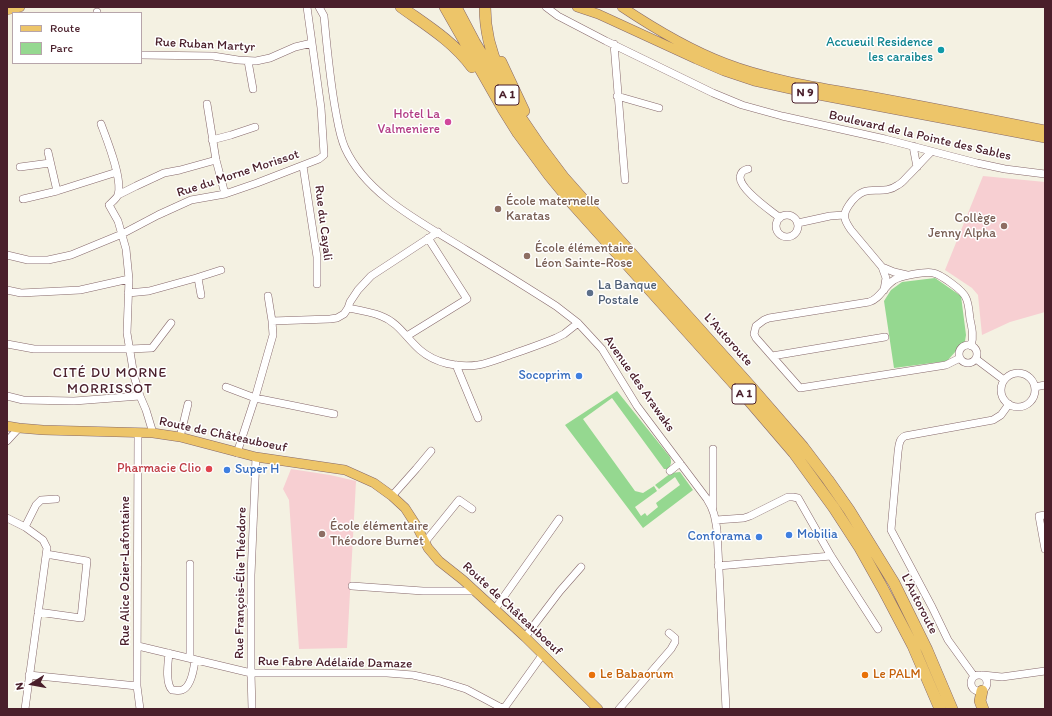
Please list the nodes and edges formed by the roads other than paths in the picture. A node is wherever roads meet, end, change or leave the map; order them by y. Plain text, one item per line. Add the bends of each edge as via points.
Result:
1 (20, 7) edge
2 (307, 7) edge
3 (320, 7) edge
4 (326, 7) edge
5 (401, 7) edge
6 (446, 7) edge
7 (456, 7) edge
8 (485, 7) edge
9 (546, 7) edge
10 (577, 7) edge
11 (622, 7) edge
12 (7, 10) edge
13 (492, 12) edge
14 (324, 16) junction
15 (312, 43) junction
16 (614, 44) junction
17 (142, 55) edge
18 (248, 61) junction
19 (254, 89) dead end
20 (333, 96) junction
21 (617, 96) junction
22 (320, 98) junction
23 (207, 104) dead end
24 (659, 108) dead end
25 (503, 109) junction
26 (524, 111) junction
27 (101, 124) dead end
28 (255, 127) dead end
29 (1043, 130) edge
30 (1045, 138) edge
31 (212, 140) junction
32 (913, 146) junction
33 (48, 152) dead end
34 (931, 152) junction
35 (216, 160) junction
36 (50, 163) junction
37 (303, 166) junction
38 (20, 167) dead end
39 (917, 167) junction
40 (748, 168) dead end
41 (117, 172) junction
42 (1045, 174) edge
43 (564, 178) junction
44 (625, 180) dead end
45 (57, 191) junction
46 (225, 194) junction
47 (118, 195) junction
48 (23, 199) dead end
49 (844, 215) junction
50 (780, 218) junction
51 (798, 223) junction
52 (438, 232) junction
53 (122, 234) junction
54 (428, 238) junction
55 (7, 255) edge
56 (882, 267) junction
57 (220, 270) dead end
58 (908, 276) junction
59 (198, 278) junction
60 (129, 279) junction
61 (317, 284) dead end
62 (7, 290) edge
63 (884, 290) junction
64 (128, 292) junction
65 (201, 295) dead end
66 (268, 296) dead end
67 (348, 308) junction
68 (272, 322) junction
69 (171, 323) dead end
70 (578, 323) junction
71 (407, 336) junction
72 (885, 337) dead end
73 (7, 344) edge
74 (971, 346) junction
75 (130, 349) junction
76 (772, 356) junction
77 (960, 358) junction
78 (976, 359) junction
79 (456, 365) junction
80 (1004, 380) junction
81 (1045, 385) edge
82 (226, 387) dead end
83 (1035, 387) junction
84 (7, 396) edge
85 (140, 396) junction
86 (255, 398) junction
87 (188, 404) dead end
88 (1009, 404) junction
89 (334, 414) dead end
90 (478, 418) dead end
91 (7, 426) edge
92 (14, 432) edge
93 (138, 433) junction
94 (153, 434) junction
95 (180, 437) junction
96 (7, 441) edge
97 (713, 449) dead end
98 (431, 450) dead end
99 (237, 453) junction
100 (256, 457) junction
101 (680, 463) junction
102 (670, 471) dead end
103 (392, 496) junction
104 (56, 499) dead end
105 (713, 508) junction
106 (472, 509) dead end
107 (1042, 515) edge
108 (7, 518) edge
109 (559, 519) dead end
110 (716, 520) junction
111 (25, 527) junction
112 (425, 542) junction
113 (1045, 548) edge
114 (46, 554) junction
115 (830, 556) junction
116 (190, 564) dead end
117 (718, 566) junction
118 (581, 567) dead end
119 (352, 586) dead end
120 (474, 591) junction
121 (495, 609) junction
122 (38, 612) junction
123 (878, 629) dead end
124 (669, 633) dead end
125 (525, 637) junction
126 (138, 646) junction
127 (168, 653) junction
128 (543, 654) junction
129 (193, 659) junction
130 (1045, 671) edge
131 (250, 673) junction
132 (29, 675) junction
133 (983, 675) junction
134 (974, 676) junction
135 (1002, 677) junction
136 (137, 686) junction
137 (985, 687) junction
138 (25, 709) edge
139 (140, 709) edge
140 (252, 709) edge
141 (598, 709) edge
142 (619, 709) edge
143 (726, 709) edge
144 (940, 709) edge
145 (952, 709) edge
146 (983, 709) edge

1 - 12 main road
2 - 15 street, Rue du Morne Morissot
3 - 14 street, Avenue des Arawaks
4 - 14 street, Avenue des Arawaks
5 - 25 highway via 460,51
6 - 25 highway, L'Autoroute / A 1
7 - 43 highway, L'Autoroute / A 1 via 519,115
8 - 26 highway via 491,52 501,74
9 - 16 street, Boulevard de la Pointe des Sables via 558,16
10 - 30 main road, N 9 via 724,71 754,81
11 - 29 main road, N 9 via 667,36 703,54 753,72
13 - 26 highway via 493,30 501,62
14 - 20 street, Avenue des Arawaks
15 - 18 street, Rue Ruban Martyr via 264,60
15 - 22 street, Rue du Morne Morissot
16 - 21 street
16 - 32 street, Boulevard de la Pointe des Sables via 742,105
17 - 18 street, Rue Ruban Martyr via 213,56
18 - 19 street
20 - 22 street
20 - 52 street, Avenue des Arawaks via 344,147 360,173 399,208
21 - 24 street
21 - 44 street
22 - 37 street, Rue du Morne Morissot via 324,155
23 - 31 street
25 - 144 highway, L'Autoroute / A 1 via 544,169 572,203 794,453 860,548 913,646
26 - 43 highway
27 - 41 street
28 - 31 street
31 - 35 street
32 - 34 street, Boulevard de la Pointe des Sables
32 - 39 street
33 - 36 street
34 - 39 street
34 - 42 street, Boulevard de la Pointe des Sables via 1005,169
35 - 46 street
35 - 47 street via 164,173
36 - 38 street
36 - 45 street
37 - 46 street, Rue du Morne Morissot
37 - 61 street, Rue du Cayali via 317,257
39 - 49 street via 899,185 887,190 870,190 858,194
40 - 50 street via 741,173 742,185
41 - 45 street
41 - 47 street
43 - 145 highway, L'Autoroute / A 1 via 751,386 828,480 894,583
45 - 48 street
46 - 53 street, Rue du Morne Morissot via 191,200
47 - 53 street via 110,204
49 - 51 street
49 - 56 street via 851,230
50 - 51 street via 790,215
50 - 51 street via 776,224 777,231 786,238 796,234
52 - 54 street
52 - 70 street, Avenue des Arawaks via 556,306
53 - 55 street, Rue du Morne Morissot via 71,255 48,260 28,260
53 - 60 street
54 - 67 street via 371,276 358,290
54 - 71 street via 467,300
56 - 58 street
56 - 63 street via 886,278
57 - 59 street
58 - 63 street via 894,280
58 - 74 street via 928,272 936,274 963,291 972,333
59 - 64 street via 149,291
59 - 65 street
60 - 62 street via 80,290 21,293
60 - 64 street
63 - 76 street via 873,301 764,320 756,326 754,334
64 - 75 street via 127,333
66 - 68 street
67 - 68 street via 344,314 330,320
67 - 71 street via 381,316 391,321
68 - 86 street via 273,336
69 - 75 street via 152,348
70 - 79 street via 564,334 533,347 478,365
70 - 101 street, Avenue des Arawaks via 602,349 637,406
71 - 79 street via 429,357
72 - 76 street
73 - 75 street via 34,349
74 - 77 street via 961,349
74 - 78 street via 976,351
75 - 85 street
76 - 77 street via 800,388 946,365
77 - 78 street via 968,363
78 - 80 street
79 - 90 street
80 - 83 street via 1013,374 1024,374
80 - 88 street via 1002,396
81 - 83 street
82 - 86 street
83 - 88 street via 1031,402 1027,405 1017,407
84 - 85 street via 23,400 74,401
85 - 94 street
86 - 89 street
86 - 99 street
87 - 95 street
88 - 134 street via 1001,415 993,420 905,436 900,441 898,452 891,530 948,640
91 - 92 main road, Route de Châteauboeuf
92 - 93 main road, Route de Châteauboeuf
92 - 96 street
93 - 94 main road, Route de Châteauboeuf
93 - 126 street, Rue Alice Ozier-Lafontaine
94 - 95 main road, Route de Châteauboeuf
95 - 99 main road, Route de Châteauboeuf
97 - 105 street
98 - 103 street
99 - 100 main road, Route de Châteauboeuf
100 - 103 main road, Route de Châteauboeuf via 345,470
100 - 131 street, Rue François-Élie Théodore via 250,575
101 - 102 street
101 - 105 street, Avenue des Arawaks
103 - 112 main road, Route de Châteauboeuf via 405,508
104 - 111 street via 41,500
105 - 110 street, Avenue des Arawaks
106 - 112 street via 459,500
107 - 113 street
108 - 111 street
109 - 121 street
110 - 115 street via 744,518 788,497 798,498
110 - 117 street, Avenue des Arawaks
111 - 114 street via 43,540 47,548
112 - 120 main road, Route de Châteauboeuf via 439,561
114 - 122 street
114 - 122 street via 88,561 81,618
115 - 117 street
115 - 123 street
116 - 129 street
117 - 143 street, Avenue des Arawaks
118 - 125 street
119 - 120 street via 423,591
120 - 121 main road, Route de Châteauboeuf
121 - 125 main road, Route de Châteauboeuf
122 - 132 street
124 - 142 street via 675,638 671,649
125 - 128 main road, Route de Châteauboeuf
126 - 127 street, Rue Fabre Adélaïde Damaze
126 - 136 street, Rue Alice Ozier-Lafontaine
127 - 129 street, Rue Fabre Adélaïde Damaze
127 - 129 street via 167,674 172,690 185,689 193,673
128 - 131 street, Rue Fabre Adélaïde Damaze via 503,708 466,689 440,680 413,675
128 - 141 main road, Route de Châteauboeuf
129 - 131 street, Rue Fabre Adélaïde Damaze
130 - 135 street
131 - 140 street, Rue François-Élie Théodore
132 - 136 street
132 - 138 street
133 - 134 street
133 - 135 street
133 - 137 street via 987,680
134 - 137 street via 972,688 977,691
135 - 137 street
136 - 139 street, Rue Alice Ozier-Lafontaine
137 - 146 highway via 980,701

